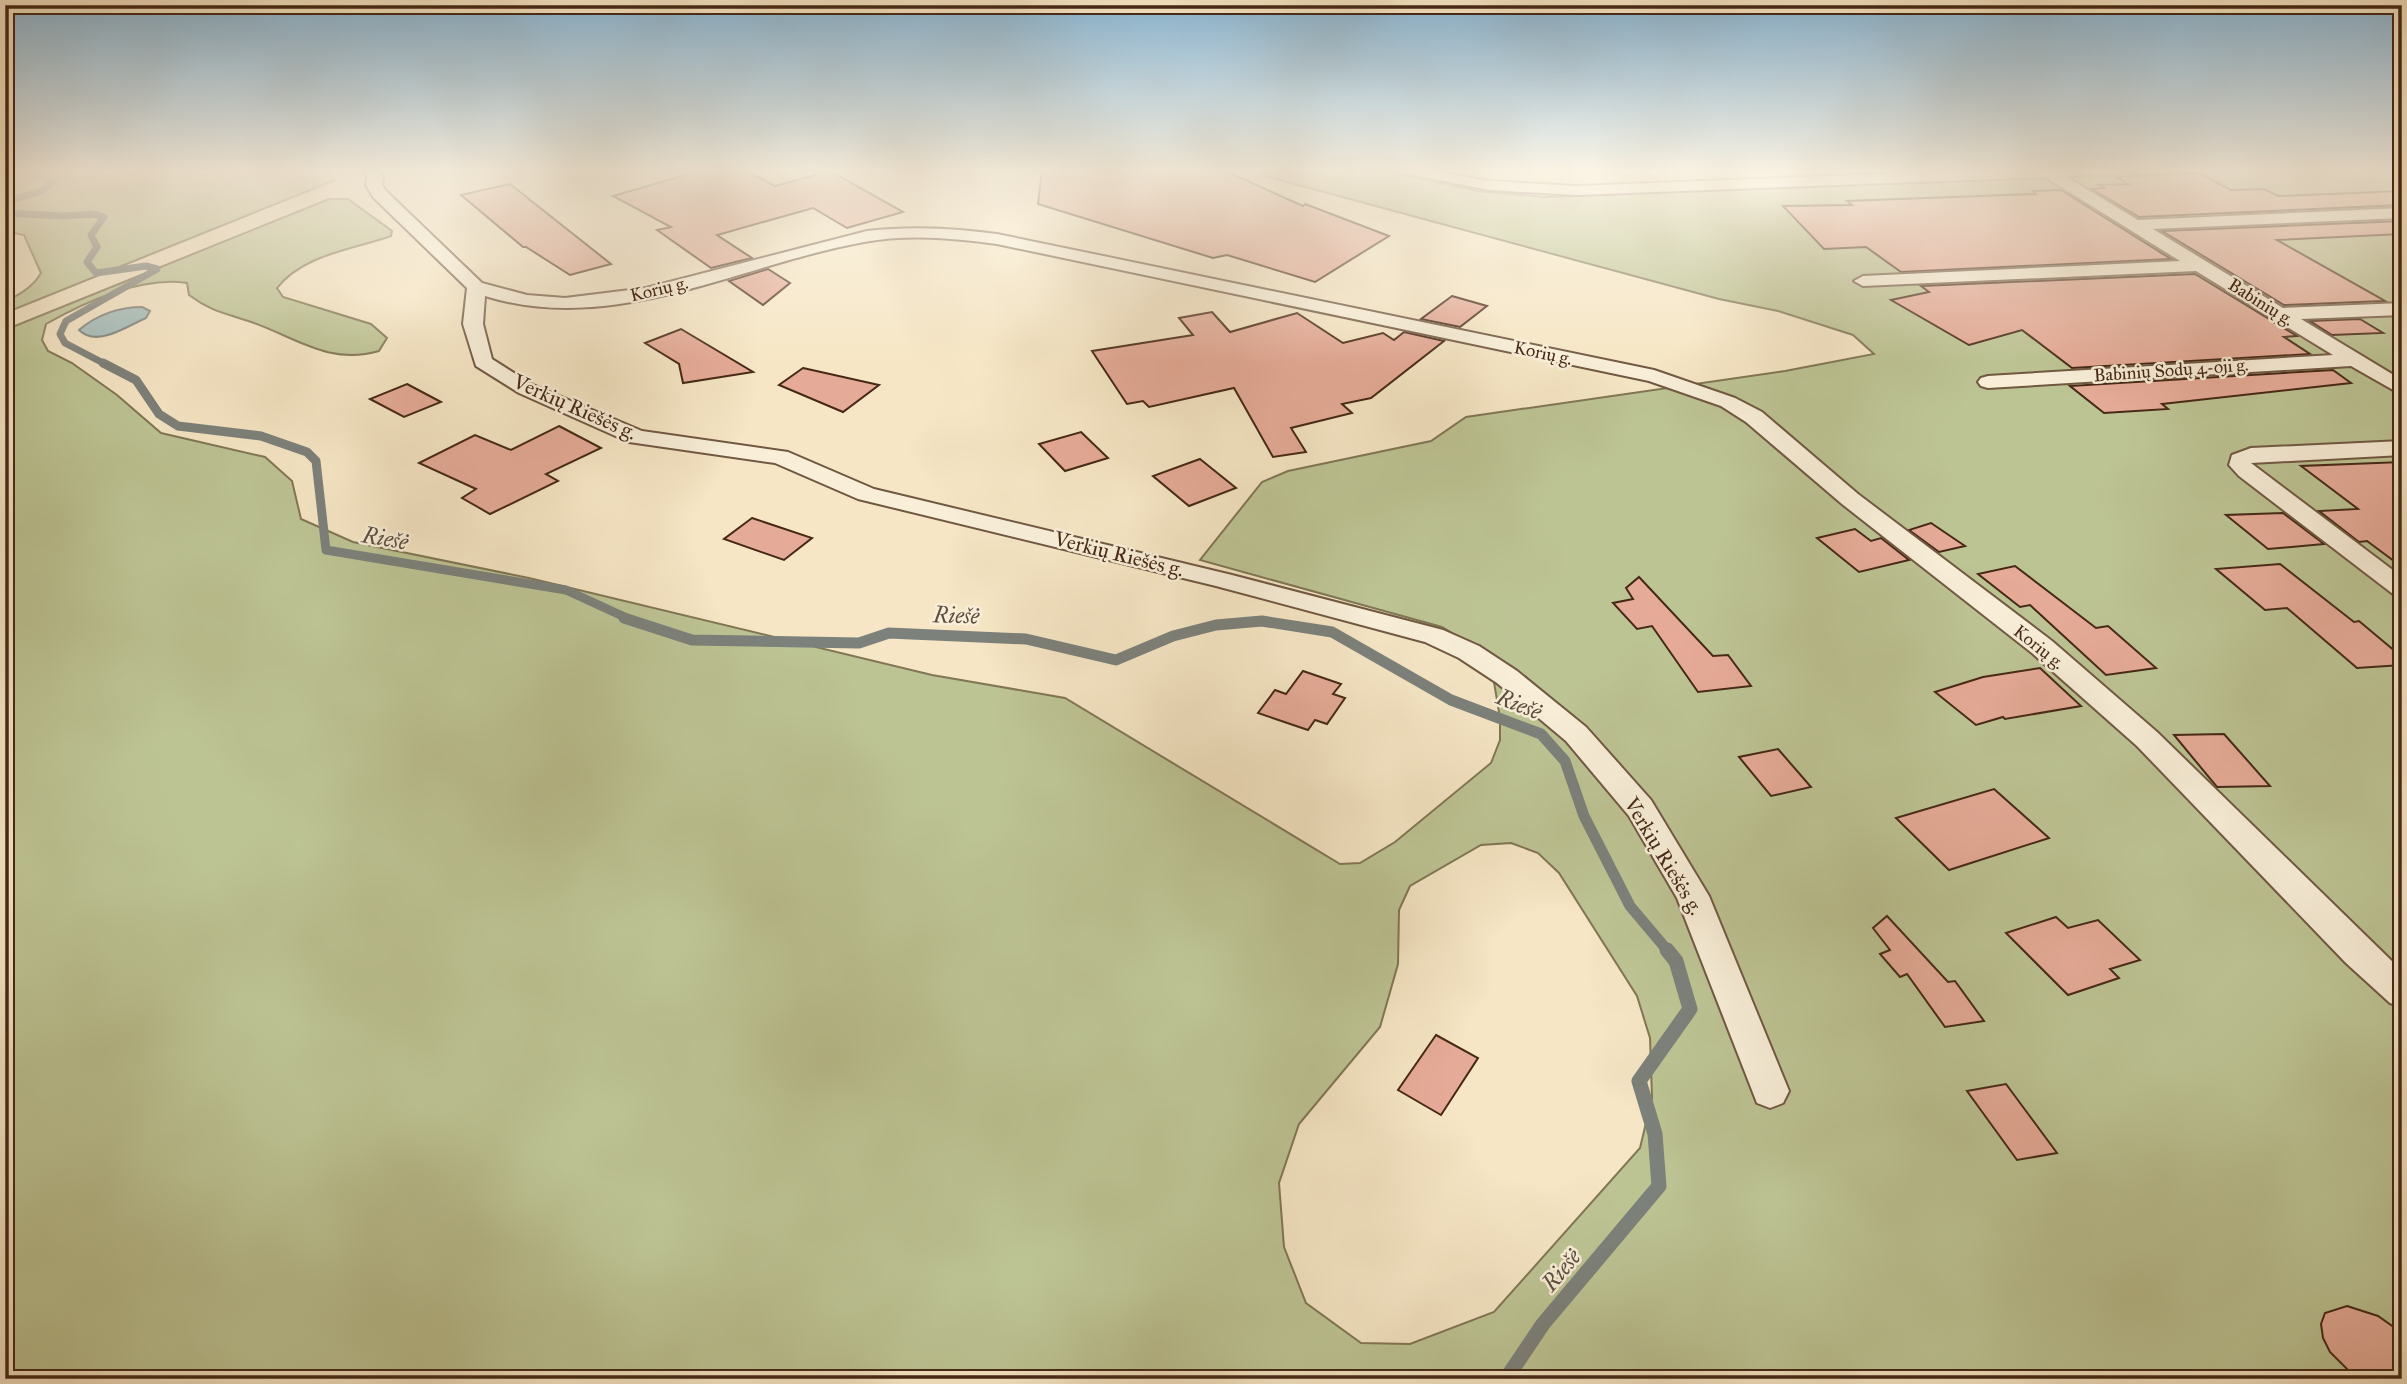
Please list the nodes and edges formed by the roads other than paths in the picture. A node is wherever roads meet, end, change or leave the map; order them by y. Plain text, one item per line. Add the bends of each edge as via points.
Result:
1 (421, 234) edge
2 (2150, 234) edge
3 (2202, 265) junction
4 (1863, 281) dead end
5 (476, 286) junction
6 (2402, 309) edge
7 (2281, 314) junction
8 (2354, 360) junction
9 (1988, 382) dead end
10 (2402, 389) edge
11 (2402, 448) edge
12 (2402, 589) edge
13 (2402, 993) edge
14 (1770, 1091) dead end

1 - 5 street
2 - 3 street, Babinių g.
3 - 4 street
3 - 7 street, Babinių g.
5 - 13 street, Korių g. via 528,301 589,302 665,288 851,239 960,234 1654,376 1728,402 1773,432 1850,499 2042,648 2136,730
5 - 14 street, Verkių Riešės g. via 473,324 483,362 526,389 637,437 780,457 866,494 1223,580 1434,636 1469,652 1576,734 1640,808 1693,896
6 - 7 street
7 - 8 street, Babinių g.
8 - 9 street, Babinių Sodų 4-oji g.
8 - 10 street, Babinių g.
11 - 12 street via 2251,455 2240,460 2247,471

